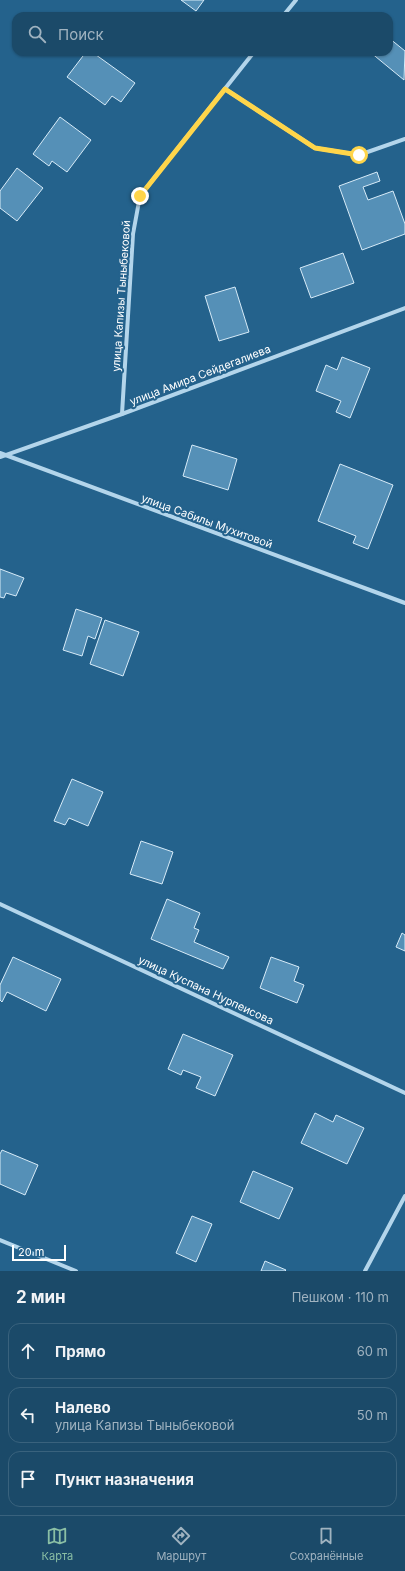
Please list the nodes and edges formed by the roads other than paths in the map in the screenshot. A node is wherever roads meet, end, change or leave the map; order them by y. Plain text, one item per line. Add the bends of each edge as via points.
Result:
1 (296, 0) edge
2 (286, 12) edge
3 (251, 56) edge
4 (225, 89) junction
5 (405, 139) edge
6 (405, 308) edge
7 (122, 414) junction
8 (1, 455) edge
9 (405, 603) edge
10 (0, 904) edge
11 (405, 1093) edge
12 (405, 1196) edge
13 (0, 1240) edge
14 (76, 1271) edge
15 (365, 1271) edge

1 - 2 street
3 - 4 street, улица Капизы Тыныбековой
4 - 5 street via 315,148 359,155
4 - 7 street, улица Капизы Тыныбековой via 140,196 133,234
6 - 7 street, улица Амира Сейдегалиева
7 - 8 street, улица Амира Сейдегалиева
8 - 9 street, улица Сабилы Мухитовой
10 - 11 street, улица Куспана Нурпеисова
12 - 15 street
13 - 14 street

